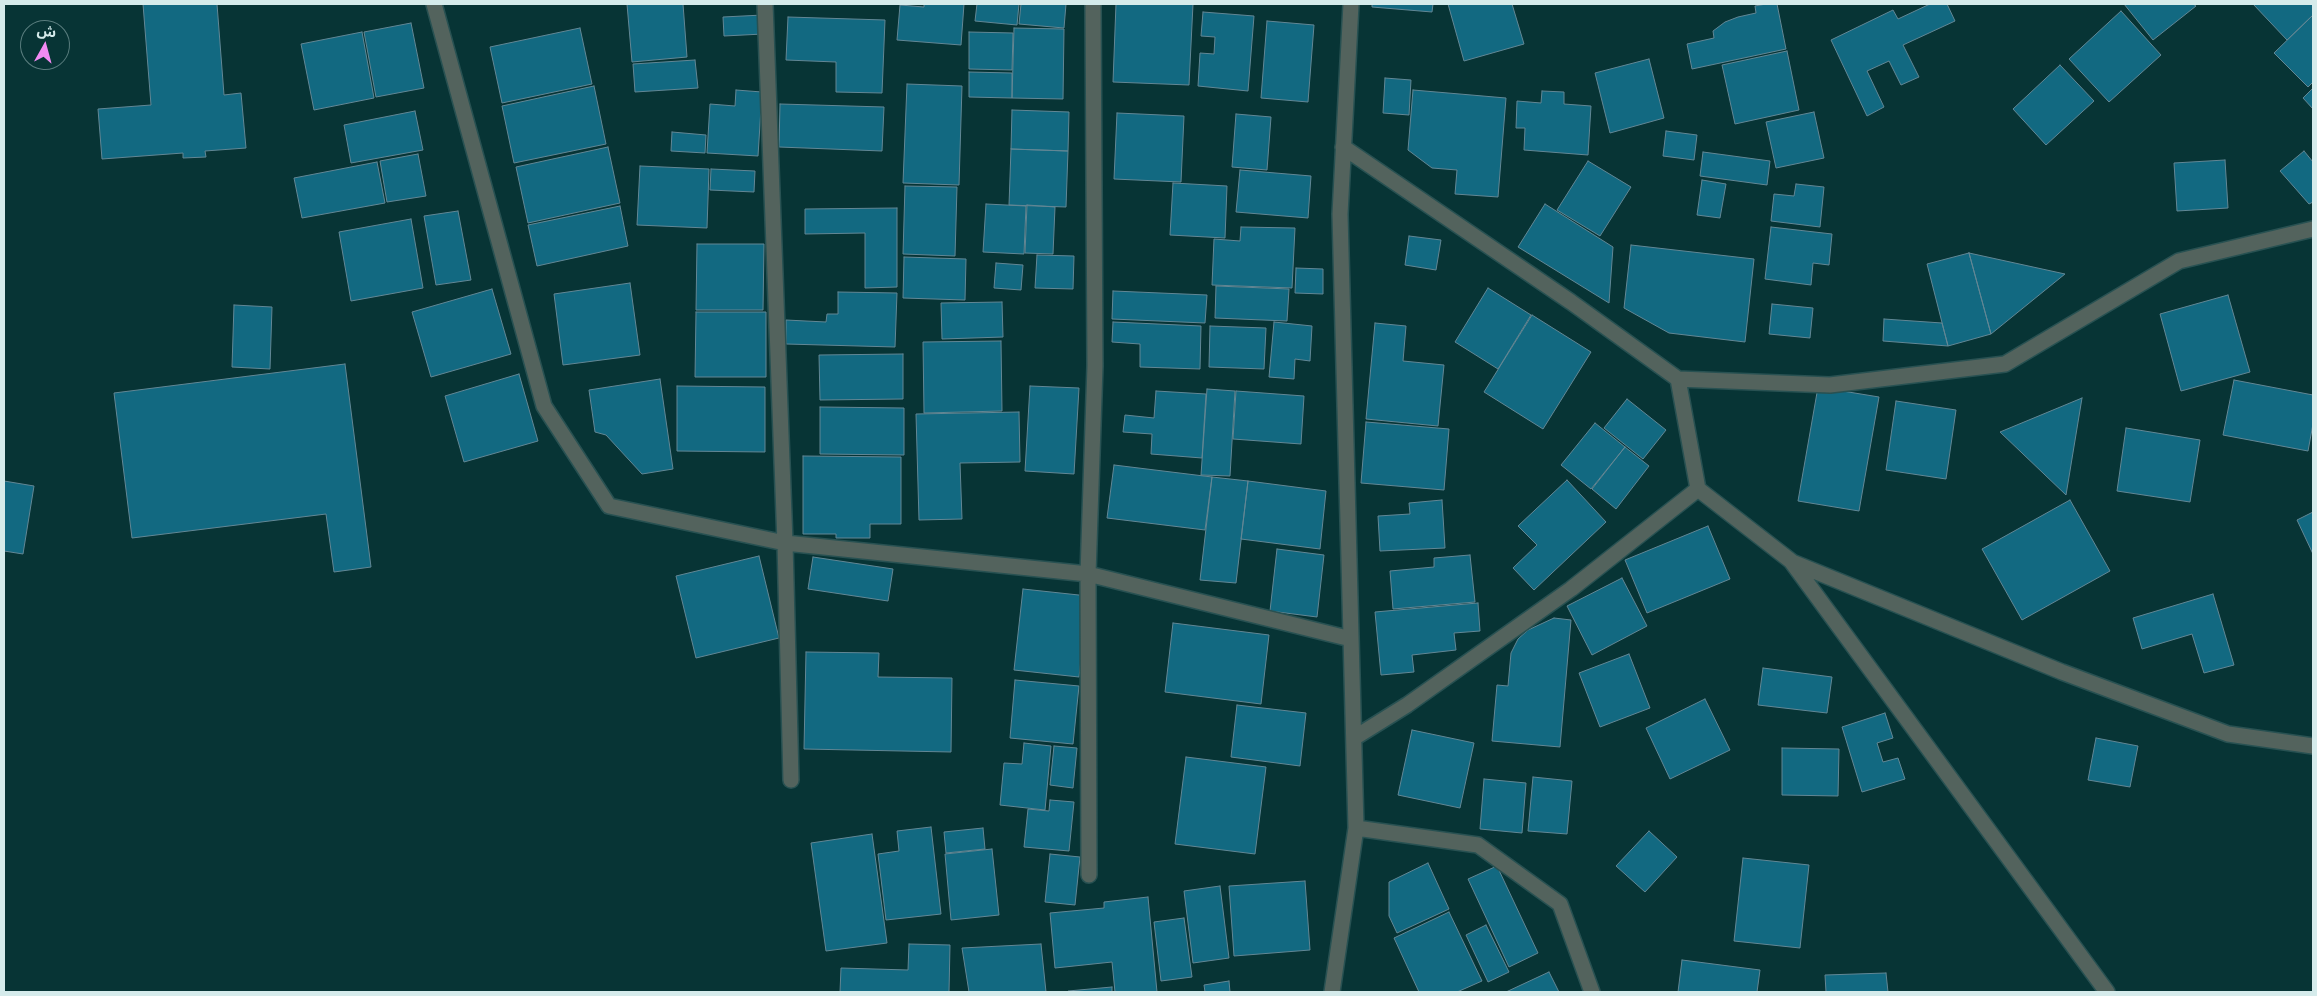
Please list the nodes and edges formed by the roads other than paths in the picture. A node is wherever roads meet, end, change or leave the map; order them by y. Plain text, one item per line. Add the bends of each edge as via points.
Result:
1 (434, 4) edge
2 (765, 4) edge
3 (1093, 4) edge
4 (1351, 4) edge
5 (1343, 147) junction
6 (2313, 229) edge
7 (1678, 379) junction
8 (1698, 489) junction
9 (785, 543) junction
10 (1791, 561) junction
11 (1088, 574) junction
12 (1351, 639) junction
13 (1354, 738) junction
14 (2313, 746) edge
15 (791, 780) dead end
16 (1356, 828) junction
17 (1089, 875) dead end
18 (1332, 992) edge
19 (1592, 992) edge
20 (2107, 992) edge

1 - 9 street via 544,406 610,506
2 - 9 street
3 - 11 street via 1096,366
4 - 5 street
5 - 7 street
5 - 12 street via 1340,214
6 - 7 street via 2179,261 2006,364 1830,385
7 - 8 street
8 - 10 street
8 - 13 street via 1571,589
9 - 11 street
9 - 15 street
10 - 14 street via 2062,672 2228,734
10 - 20 street
11 - 12 street
11 - 17 street
12 - 13 street
13 - 16 street
16 - 18 street
16 - 19 street via 1478,846 1560,904

